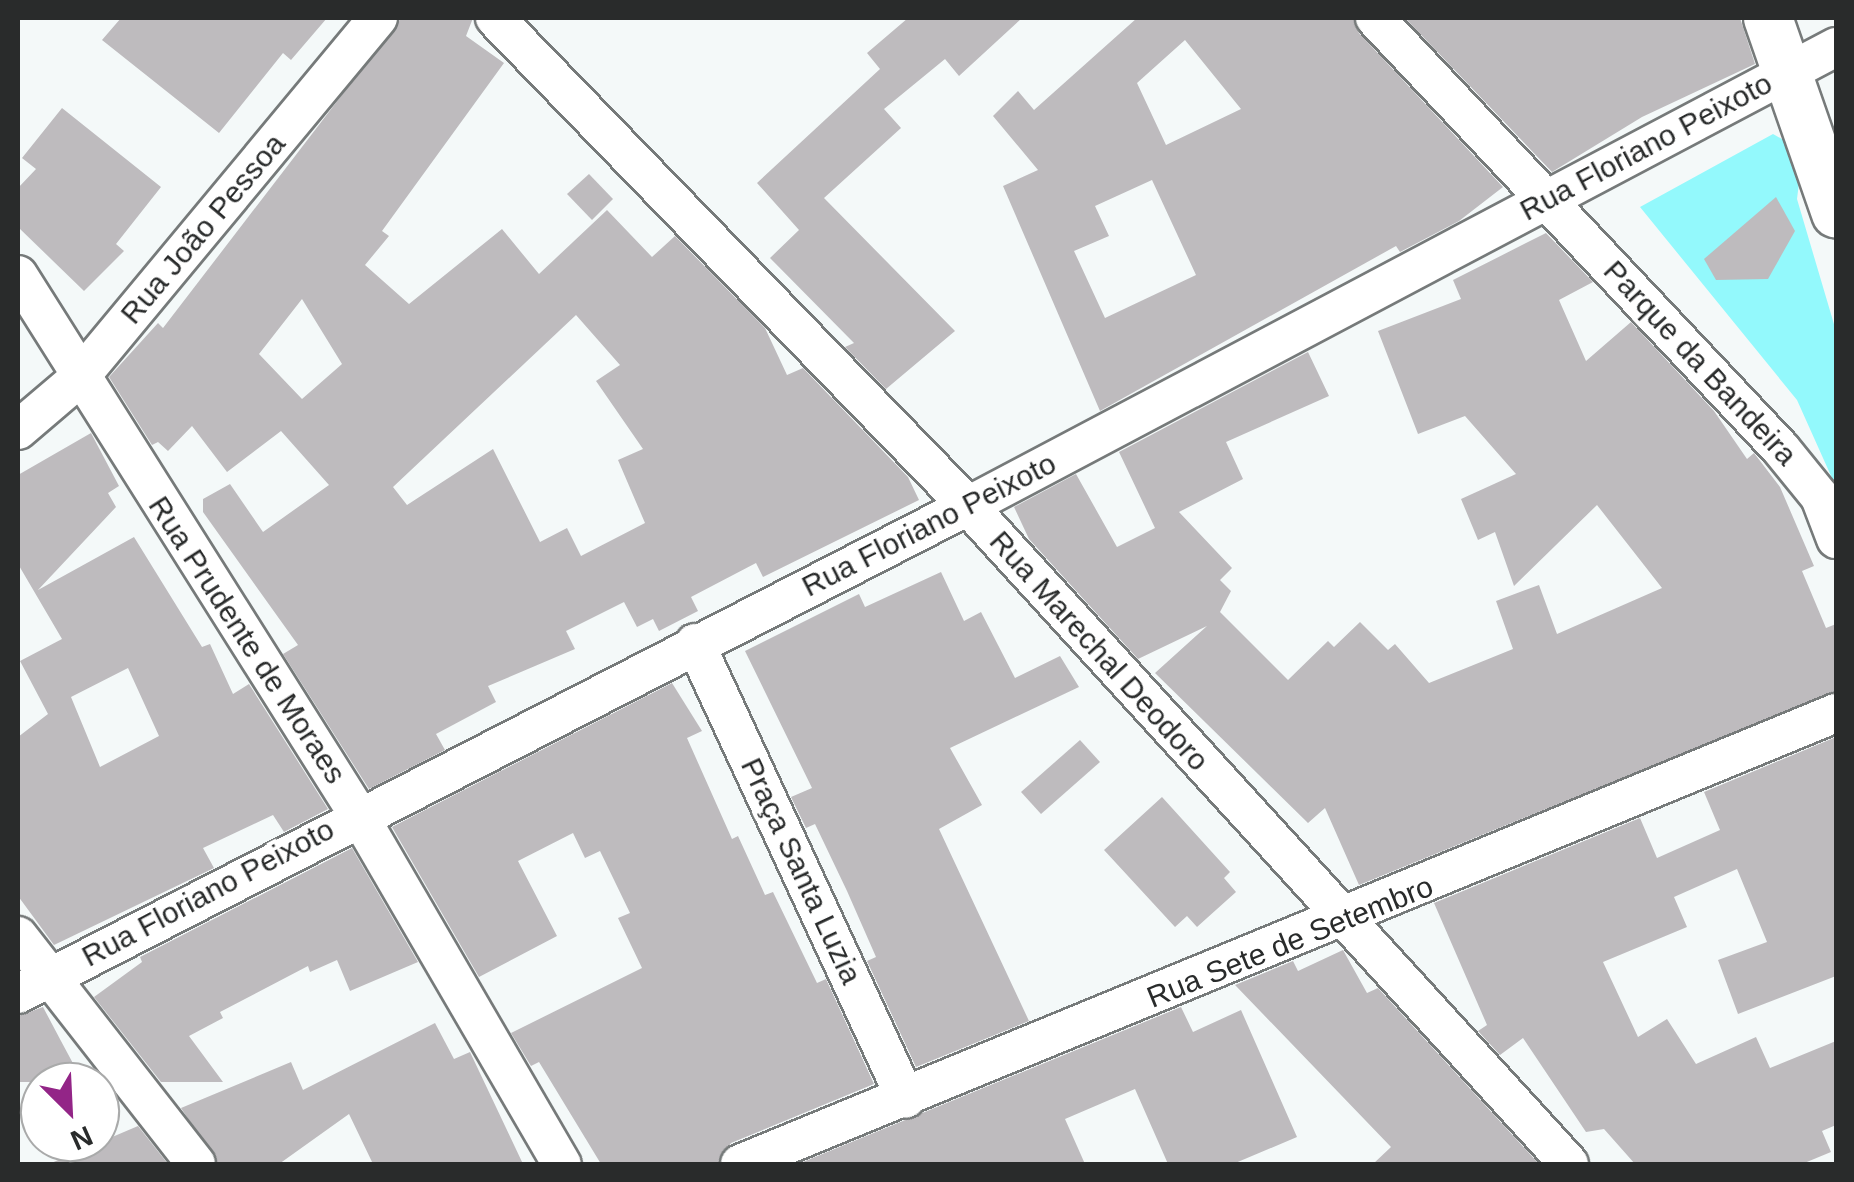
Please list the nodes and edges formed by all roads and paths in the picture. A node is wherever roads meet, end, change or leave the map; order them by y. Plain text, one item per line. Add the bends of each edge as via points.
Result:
1 (378, 18) edge
2 (494, 18) edge
3 (1375, 18) edge
4 (1768, 18) edge
5 (1836, 48) edge
6 (1786, 74) junction
7 (1547, 198) junction
8 (1836, 213) edge
9 (18, 275) edge
10 (79, 378) junction
11 (18, 430) edge
12 (968, 506) junction
13 (1836, 538) edge
14 (695, 644) junction
15 (1836, 713) edge
16 (358, 814) junction
17 (1344, 920) junction
18 (18, 936) edge
19 (34, 985) edge
20 (906, 1099) junction
21 (196, 1164) edge
22 (562, 1164) edge
23 (740, 1164) edge
24 (1568, 1164) edge

1 - 10 street, Rua João Pessoa
2 - 12 street, Rua Marechal Deodoro
3 - 7 street, Parque da Bandeira
4 - 6 street
5 - 6 street, Rua Floriano Peixoto
6 - 7 street, Rua Floriano Peixoto
6 - 8 street
7 - 12 street, Rua Floriano Peixoto
7 - 13 street, Parque da Bandeira via 1804,474
9 - 10 street, Rua Prudente de Moraes
10 - 11 street, Rua João Pessoa
10 - 16 street, Rua Prudente de Moraes
12 - 14 street, Rua Floriano Peixoto
12 - 17 street, Rua Marechal Deodoro
14 - 16 street, Rua Floriano Peixoto
14 - 20 street, Praça Santa Luzia
15 - 17 street, Rua Sete de Setembro
16 - 19 street, Rua Floriano Peixoto
16 - 22 street, Rua Prudente de Moraes
17 - 20 street, Rua Sete de Setembro
17 - 24 street, Rua Marechal Deodoro
18 - 19 street
19 - 21 street
20 - 23 street, Rua Sete de Setembro

